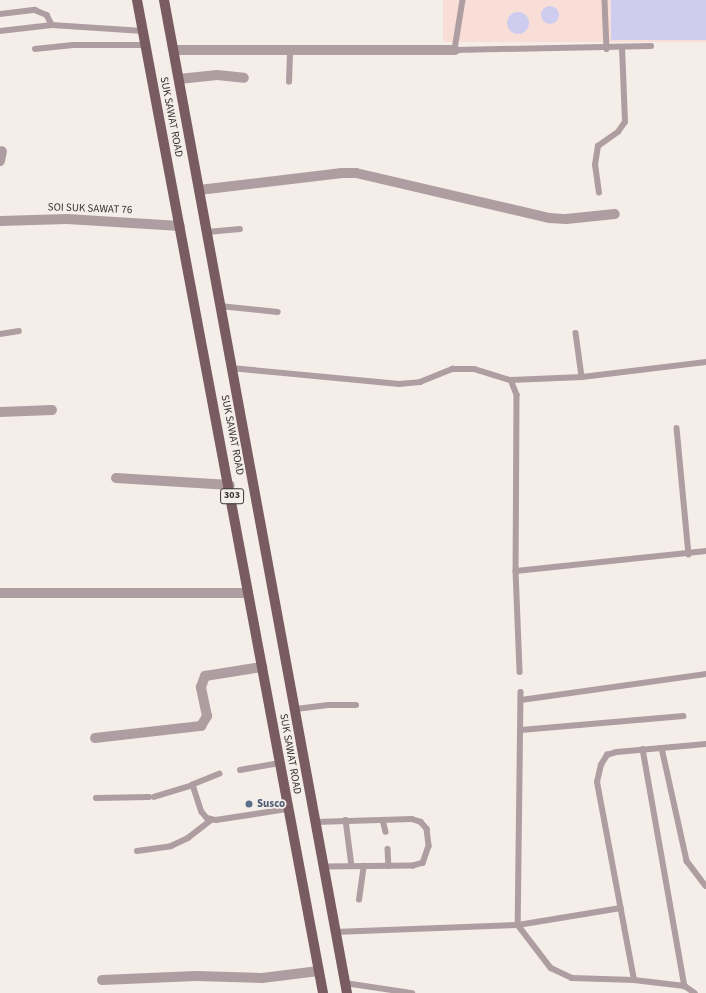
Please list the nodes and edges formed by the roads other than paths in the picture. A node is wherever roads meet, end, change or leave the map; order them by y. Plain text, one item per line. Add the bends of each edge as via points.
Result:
1 (137, 0) edge
2 (164, 0) edge
3 (463, 0) edge
4 (605, 0) edge
5 (0, 14) edge
6 (52, 26) junction
7 (0, 31) edge
8 (143, 32) junction
9 (145, 45) junction
10 (651, 46) dead end
11 (607, 48) junction
12 (622, 48) junction
13 (35, 49) dead end
14 (174, 50) junction
15 (455, 50) junction
16 (290, 51) junction
17 (244, 78) dead end
18 (179, 79) junction
19 (289, 82) dead end
20 (199, 190) junction
21 (599, 193) dead end
22 (615, 214) dead end
23 (0, 221) edge
24 (180, 226) junction
25 (240, 229) dead end
26 (207, 232) junction
27 (220, 306) junction
28 (278, 312) dead end
29 (19, 331) dead end
30 (576, 333) dead end
31 (0, 334) edge
32 (706, 362) edge
33 (231, 368) junction
34 (582, 377) junction
35 (510, 380) junction
36 (52, 410) dead end
37 (0, 412) edge
38 (677, 428) dead end
39 (116, 478) dead end
40 (230, 485) junction
41 (706, 552) edge
42 (689, 554) junction
43 (516, 571) junction
44 (248, 593) junction
45 (0, 594) edge
46 (262, 667) junction
47 (520, 672) dead end
48 (706, 674) edge
49 (521, 692) dead end
50 (521, 700) junction
51 (356, 705) dead end
52 (296, 709) junction
53 (684, 716) dead end
54 (521, 730) junction
55 (95, 738) dead end
56 (706, 744) edge
57 (662, 748) junction
58 (643, 749) junction
59 (279, 762) junction
60 (240, 770) dead end
61 (220, 774) dead end
62 (193, 785) junction
63 (96, 798) dead end
64 (288, 809) junction
65 (211, 820) junction
66 (346, 820) junction
67 (383, 820) junction
68 (316, 822) junction
69 (386, 832) dead end
70 (388, 849) dead end
71 (137, 851) dead end
72 (352, 866) junction
73 (364, 866) junction
74 (389, 866) junction
75 (324, 867) junction
76 (706, 886) edge
77 (359, 900) dead end
78 (621, 908) junction
79 (518, 925) junction
80 (335, 932) junction
81 (320, 971) junction
82 (102, 980) dead end
83 (634, 980) junction
84 (376, 986) junction
85 (685, 986) junction
86 (346, 988) edge
87 (324, 993) edge
88 (377, 993) edge
89 (412, 993) edge
90 (695, 993) edge

1 - 8 main road, SUK SAWAT ROAD / 303
2 - 14 main road, SUK SAWAT ROAD / 303
3 - 15 lane
4 - 11 lane
5 - 6 lane via 35,10 47,15
6 - 7 lane
6 - 8 lane
8 - 9 main road, SUK SAWAT ROAD / 303
9 - 13 lane via 73,44
9 - 24 main road, SUK SAWAT ROAD / 303
10 - 12 lane
11 - 12 lane
11 - 15 lane
12 - 21 lane via 625,122 618,132 598,146 595,165
14 - 16 street
14 - 18 main road, SUK SAWAT ROAD / 303
15 - 16 street
16 - 19 lane
17 - 18 street via 217,75
18 - 20 main road, SUK SAWAT ROAD / 303
20 - 22 street via 342,173 550,218
20 - 26 main road, SUK SAWAT ROAD / 303
23 - 24 street, SOI SUK SAWAT 76 via 67,219
24 - 40 main road, SUK SAWAT ROAD / 303
25 - 26 lane
26 - 27 main road, SUK SAWAT ROAD / 303
27 - 28 lane
27 - 33 main road, SUK SAWAT ROAD / 303
29 - 31 lane
30 - 34 lane
32 - 34 lane
33 - 35 lane via 399,384 420,382 452,369 474,369
33 - 52 main road, SUK SAWAT ROAD / 303
34 - 35 lane
35 - 43 lane via 517,396
36 - 37 street
38 - 42 lane
39 - 40 street
40 - 44 main road, SUK SAWAT ROAD / 303
41 - 42 lane
42 - 43 lane
43 - 47 lane
44 - 45 street
44 - 46 main road, SUK SAWAT ROAD / 303
46 - 55 street via 205,676 201,687 207,716 201,726
46 - 59 main road, SUK SAWAT ROAD / 303
48 - 50 lane
49 - 50 lane
50 - 54 lane
51 - 52 lane via 328,704
52 - 68 main road, SUK SAWAT ROAD / 303
53 - 54 lane
54 - 79 lane
56 - 57 lane
57 - 58 lane
57 - 76 lane via 686,861
58 - 78 lane via 606,755 597,782
58 - 85 lane
59 - 60 lane
59 - 64 main road, SUK SAWAT ROAD / 303
61 - 62 lane
62 - 63 lane via 151,797
62 - 65 lane via 202,812
64 - 65 lane
64 - 81 main road, SUK SAWAT ROAD / 303
65 - 71 lane via 188,838 171,846
66 - 67 lane
66 - 68 lane
66 - 72 lane
67 - 69 lane
67 - 74 lane via 421,822 427,830 429,846 423,863 413,866
68 - 75 main road, SUK SAWAT ROAD / 303
70 - 74 lane
72 - 73 lane
72 - 75 lane
73 - 74 lane
73 - 77 lane via 359,885
75 - 80 main road, SUK SAWAT ROAD / 303
78 - 79 lane
78 - 83 lane
79 - 80 lane
79 - 83 lane via 551,968 572,978
80 - 86 main road, SUK SAWAT ROAD / 303
81 - 82 street via 262,978 196,976
81 - 87 main road, SUK SAWAT ROAD / 303
83 - 85 lane
84 - 86 lane
84 - 88 lane
84 - 89 lane
85 - 90 lane

